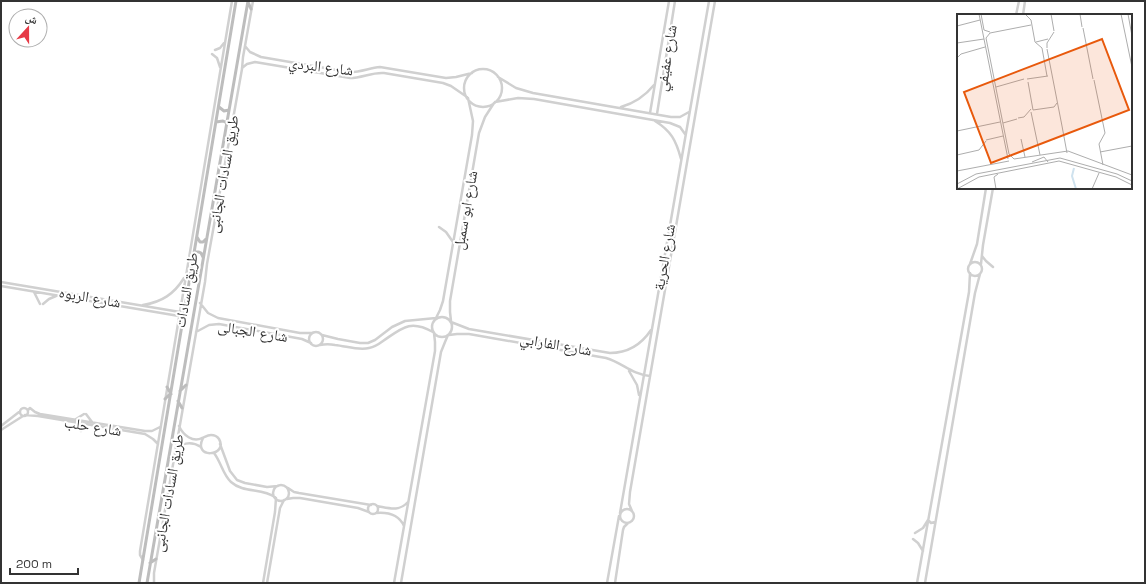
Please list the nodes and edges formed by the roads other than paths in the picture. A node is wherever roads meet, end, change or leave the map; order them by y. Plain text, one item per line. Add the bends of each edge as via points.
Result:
1 (248, 1) edge
2 (253, 1) edge
3 (669, 1) edge
4 (675, 1) edge
5 (709, 1) edge
6 (715, 1) edge
7 (1019, 1) edge
8 (1025, 1) edge
9 (231, 3) edge
10 (236, 3) edge
11 (251, 9) junction
12 (1016, 14) edge
13 (1023, 14) edge
14 (225, 41) junction
15 (245, 46) junction
16 (215, 50) dead end
17 (212, 54) dead end
18 (282, 61) junction
19 (282, 67) junction
20 (220, 69) junction
21 (242, 69) junction
22 (338, 71) junction
23 (405, 71) junction
24 (697, 72) junction
25 (472, 73) junction
26 (702, 73) junction
27 (336, 76) junction
28 (404, 76) junction
29 (235, 77) junction
30 (498, 77) junction
31 (240, 78) junction
32 (655, 84) junction
33 (467, 97) junction
34 (495, 102) junction
35 (219, 107) junction
36 (612, 107) junction
37 (619, 108) junction
38 (229, 109) junction
39 (690, 112) junction
40 (611, 113) junction
41 (650, 113) junction
42 (657, 114) junction
43 (671, 117) junction
44 (653, 120) junction
45 (216, 122) junction
46 (227, 123) junction
47 (670, 123) junction
48 (686, 135) junction
49 (206, 154) junction
50 (211, 154) junction
51 (681, 160) junction
52 (464, 184) junction
53 (677, 185) junction
54 (470, 186) junction
55 (683, 186) junction
56 (986, 189) edge
57 (993, 189) edge
58 (198, 198) junction
59 (203, 199) junction
60 (212, 204) junction
61 (218, 206) junction
62 (439, 227) dead end
63 (197, 237) junction
64 (668, 238) junction
65 (206, 239) junction
66 (674, 239) junction
67 (453, 242) junction
68 (977, 244) junction
69 (983, 245) junction
70 (451, 254) junction
71 (193, 256) junction
72 (458, 256) junction
73 (982, 256) junction
74 (203, 257) junction
75 (970, 264) junction
76 (981, 264) junction
77 (993, 267) dead end
78 (970, 273) junction
79 (980, 274) junction
80 (186, 276) junction
81 (1, 282) edge
82 (1, 286) edge
83 (183, 290) junction
84 (188, 291) junction
85 (34, 292) junction
86 (969, 292) junction
87 (975, 293) junction
88 (56, 296) junction
89 (200, 303) junction
90 (140, 306) junction
91 (162, 309) junction
92 (180, 312) junction
93 (655, 312) junction
94 (161, 313) junction
95 (661, 313) junction
96 (179, 316) junction
97 (436, 318) junction
98 (451, 322) junction
99 (652, 328) junction
100 (195, 332) junction
101 (433, 332) junction
102 (312, 333) junction
103 (322, 335) junction
104 (448, 335) junction
105 (176, 336) junction
106 (513, 336) junction
107 (512, 342) junction
108 (179, 343) junction
109 (310, 343) junction
110 (320, 345) junction
111 (599, 351) junction
112 (598, 357) junction
113 (957, 362) junction
114 (963, 362) junction
115 (627, 369) junction
116 (644, 375) junction
117 (650, 376) junction
118 (186, 385) junction
119 (167, 388) junction
120 (180, 391) junction
121 (170, 394) junction
122 (165, 399) junction
123 (640, 399) junction
124 (178, 401) junction
125 (182, 408) junction
126 (29, 409) junction
127 (20, 411) junction
128 (24, 416) junction
129 (76, 419) junction
130 (74, 422) junction
131 (92, 422) junction
132 (1, 426) edge
133 (160, 426) junction
134 (179, 426) junction
135 (1, 430) edge
136 (81, 431) dead end
137 (203, 438) junction
138 (158, 444) junction
139 (220, 444) junction
140 (202, 447) junction
141 (942, 448) junction
142 (175, 449) junction
143 (948, 449) junction
144 (630, 450) junction
145 (637, 451) junction
146 (214, 453) junction
147 (415, 466) junction
148 (421, 468) junction
149 (171, 470) junction
150 (166, 473) junction
151 (278, 486) junction
152 (288, 488) junction
153 (623, 494) junction
154 (629, 495) junction
155 (275, 498) junction
156 (285, 500) junction
157 (408, 502) junction
158 (371, 505) junction
159 (377, 506) junction
160 (632, 511) junction
161 (369, 512) junction
162 (376, 513) junction
163 (619, 515) junction
164 (928, 520) junction
165 (936, 521) junction
166 (628, 523) junction
167 (404, 526) junction
168 (915, 532) dead end
169 (616, 533) junction
170 (622, 534) junction
171 (913, 539) dead end
172 (923, 551) junction
173 (399, 554) junction
174 (406, 555) junction
175 (922, 558) junction
176 (156, 559) junction
177 (929, 559) junction
178 (143, 560) junction
179 (150, 563) junction
180 (139, 583) edge
181 (147, 583) edge
182 (154, 583) edge
183 (263, 583) edge
184 (267, 583) edge
185 (394, 583) edge
186 (401, 583) edge
187 (607, 583) edge
188 (615, 583) edge
189 (918, 583) edge
190 (925, 583) edge

1 - 11 main road
1 - 29 main road, طريق السادات
2 - 11 street, طريق السادات الجانبى
3 - 32 street, شارع عفيفي
4 - 42 street, شارع عفيفي
5 - 24 street, شارع الحرية
6 - 26 street, شارع الحرية
7 - 12 street
8 - 13 street
9 - 10 main road
9 - 14 street, طريق السادات الجانبى
10 - 35 main road, طريق السادات
11 - 15 street, طريق السادات الجانبى
14 - 16 street
14 - 20 street, طريق السادات الجانبى
15 - 18 street, شارع البردي via 257,56
15 - 21 street, طريق السادات الجانبى
17 - 20 street via 217,58
18 - 19 street
18 - 22 street, شارع البردي
19 - 21 street, شارع البردي via 255,62 247,64
19 - 27 street, شارع البردي
20 - 49 street, طريق السادات الجانبى
21 - 31 street, طريق السادات الجانبى
22 - 23 street, شارع البردي via 355,72 380,67
22 - 27 street
23 - 25 street, شارع البردي via 446,78
23 - 28 street
24 - 26 street
24 - 39 street, شارع الحرية
25 - 30 street via 486,69
25 - 33 street via 465,84
26 - 55 street, شارع الحرية
27 - 28 street, شارع البردي via 356,78 373,73
28 - 33 street, شارع البردي via 447,84
29 - 31 main road
29 - 38 main road, طريق السادات
30 - 34 street via 502,84 502,92
30 - 36 street via 524,91
31 - 61 street, طريق السادات الجانبى
32 - 37 street via 639,99
32 - 41 street, شارع عفيفي
33 - 34 street via 474,104 482,106
33 - 52 street, شارع ابو سمبل via 473,130
34 - 40 street via 528,98
34 - 54 street, شارع ابو سمبل via 480,128
35 - 38 main road via 224,111
35 - 45 main road, طريق السادات
36 - 37 street
36 - 40 street
37 - 41 street
38 - 46 main road, طريق السادات
39 - 43 street via 680,117
39 - 48 street, شارع الحرية
40 - 44 street
41 - 42 street
42 - 43 street
43 - 47 street
44 - 47 street
44 - 51 street via 673,136
45 - 46 main road
45 - 50 main road, طريق السادات
46 - 60 main road, طريق السادات
47 - 48 street via 680,127
48 - 51 street, شارع الحرية
49 - 50 main road
49 - 58 street, طريق السادات الجانبى
50 - 59 main road, طريق السادات
51 - 53 street, شارع الحرية
52 - 54 street
52 - 67 street, شارع ابو سمبل
53 - 55 street
53 - 64 street, شارع الحرية
54 - 72 street, شارع ابو سمبل
55 - 66 street, شارع الحرية
56 - 68 street
57 - 69 street
58 - 59 main road
58 - 80 street, طريق السادات الجانبى
59 - 63 main road, طريق السادات
60 - 61 main road
60 - 65 main road, طريق السادات
61 - 89 street, طريق السادات الجانبى
62 - 67 street
63 - 65 main road via 200,242
63 - 71 main road, طريق السادات
64 - 66 street
64 - 93 street, شارع الحرية
65 - 74 main road, طريق السادات
66 - 95 street, شارع الحرية
67 - 70 street, شارع ابو سمبل
68 - 69 street
68 - 75 street
69 - 73 street
70 - 72 street
70 - 97 street, شارع ابو سمبل via 443,302
71 - 74 main road via 199,252
71 - 84 main road, طريق السادات
72 - 98 street, شارع ابو سمبل via 450,301
73 - 76 street
73 - 77 street
74 - 120 main road, طريق السادات
75 - 76 street
75 - 78 street
76 - 79 street
78 - 79 street via 976,276
78 - 86 street
79 - 87 street
80 - 83 street, طريق السادات الجانبى
80 - 90 street via 169,296
81 - 90 street, شارع الربوه
82 - 85 street, شارع الربوه
83 - 84 main road
83 - 92 street, طريق السادات الجانبى
84 - 108 main road, طريق السادات
85 - 88 street, شارع الربوه
85 - 88 street via 41,304
86 - 87 street
86 - 113 street
87 - 114 street
88 - 94 street, شارع الربوه
89 - 100 street, طريق السادات الجانبى
89 - 102 street, شارع الجبالى via 208,313 218,318
90 - 91 street, شارع الربوه
91 - 92 street, شارع الربوه
91 - 94 street
92 - 96 street, طريق السادات الجانبى
93 - 95 street
93 - 99 street, شارع الحرية
94 - 96 street, شارع الربوه
95 - 117 street, شارع الحرية
96 - 105 street, طريق السادات الجانبى
97 - 98 street via 445,316
97 - 101 street via 432,324
97 - 103 street via 405,321 368,343
98 - 104 street via 452,329
98 - 106 street, شارع الفارابي via 470,329
99 - 111 street, شارع الفارابي via 643,340 630,349 615,353
99 - 116 street, شارع الحرية
100 - 109 street, شارع الجبالى via 209,325 219,324 302,339
100 - 118 street, طريق السادات الجانبى
101 - 104 street via 440,337
101 - 110 street via 421,326 410,325 369,348
101 - 147 street via 434,351
102 - 103 street
102 - 109 street
103 - 110 street
104 - 107 street, شارع الفارابي via 465,334
104 - 148 street via 442,348
105 - 108 main road
105 - 119 street, طريق السادات الجانبى
106 - 107 street
106 - 111 street, شارع الفارابي
107 - 112 street, شارع الفارابي
108 - 121 main road, طريق السادات
109 - 110 street via 314,346
111 - 112 street
112 - 115 street, شارع الفارابي via 612,360
113 - 114 street
113 - 141 street
114 - 143 street
115 - 116 street, شارع الفارابي
115 - 123 street via 637,385
116 - 117 street, شارع الفارابي
116 - 123 street, شارع الحرية
117 - 145 street, شارع الحرية
118 - 120 main road
118 - 125 street, طريق السادات الجانبى
119 - 121 main road
119 - 122 street, طريق السادات الجانبى
120 - 124 main road, طريق السادات
121 - 122 main road
121 - 178 main road, طريق السادات
122 - 133 street, طريق السادات الجانبى
123 - 144 street, شارع الحرية
124 - 125 main road
124 - 150 main road, طريق السادات
125 - 134 street, طريق السادات الجانبى
126 - 127 street via 24,407
126 - 128 street via 28,414
126 - 129 street, شارع حلب via 38,413
127 - 128 street
127 - 132 street
128 - 130 street, شارع حلب
128 - 135 street
129 - 131 street, شارع حلب
129 - 131 street via 85,414
130 - 136 street
130 - 138 street, شارع حلب via 145,434
131 - 133 street, شارع حلب via 148,431
133 - 138 street, طريق السادات الجانبى
134 - 137 street via 187,437
134 - 142 street, طريق السادات الجانبى
137 - 139 street via 213,435 218,438
137 - 140 street
138 - 178 street, طريق السادات الجانبى via 140,553
139 - 146 street
139 - 151 street via 230,471 237,480 267,487
140 - 142 street via 189,444
140 - 146 street via 208,453
141 - 143 street
141 - 164 street
142 - 149 street, طريق السادات الجانبى
143 - 165 street
144 - 145 street
144 - 153 street, شارع الحرية
145 - 154 street, شارع الحرية
146 - 155 street via 233,484 240,488 266,492
147 - 148 street
147 - 157 street
148 - 174 street
149 - 150 main road
149 - 176 street, طريق السادات الجانبى
150 - 179 main road, طريق السادات
151 - 152 street via 284,485
151 - 155 street via 274,491
152 - 156 street via 289,494
152 - 158 street via 299,493
153 - 154 street via 626,497
153 - 163 street, شارع الحرية
154 - 160 street, شارع الحرية
155 - 156 street
155 - 183 street
156 - 161 street via 300,498
156 - 184 street via 280,508
157 - 159 street via 398,509
157 - 167 street
158 - 159 street
158 - 161 street
159 - 162 street
160 - 163 street via 625,508
160 - 166 street via 634,519
161 - 162 street
162 - 167 street via 394,515
163 - 166 street via 622,522
163 - 169 street, شارع الحرية
164 - 165 street via 932,523
164 - 168 street via 923,528
164 - 172 street
165 - 177 street
166 - 170 street
167 - 173 street
169 - 170 street
169 - 187 street, شارع الحرية
170 - 188 street
171 - 172 street
172 - 175 street
173 - 174 street
173 - 185 street
174 - 186 street
175 - 177 street via 926,556
175 - 189 street
176 - 179 main road
176 - 182 street, طريق السادات الجانبى
177 - 190 street
178 - 180 main road, طريق السادات
179 - 181 main road, طريق السادات

